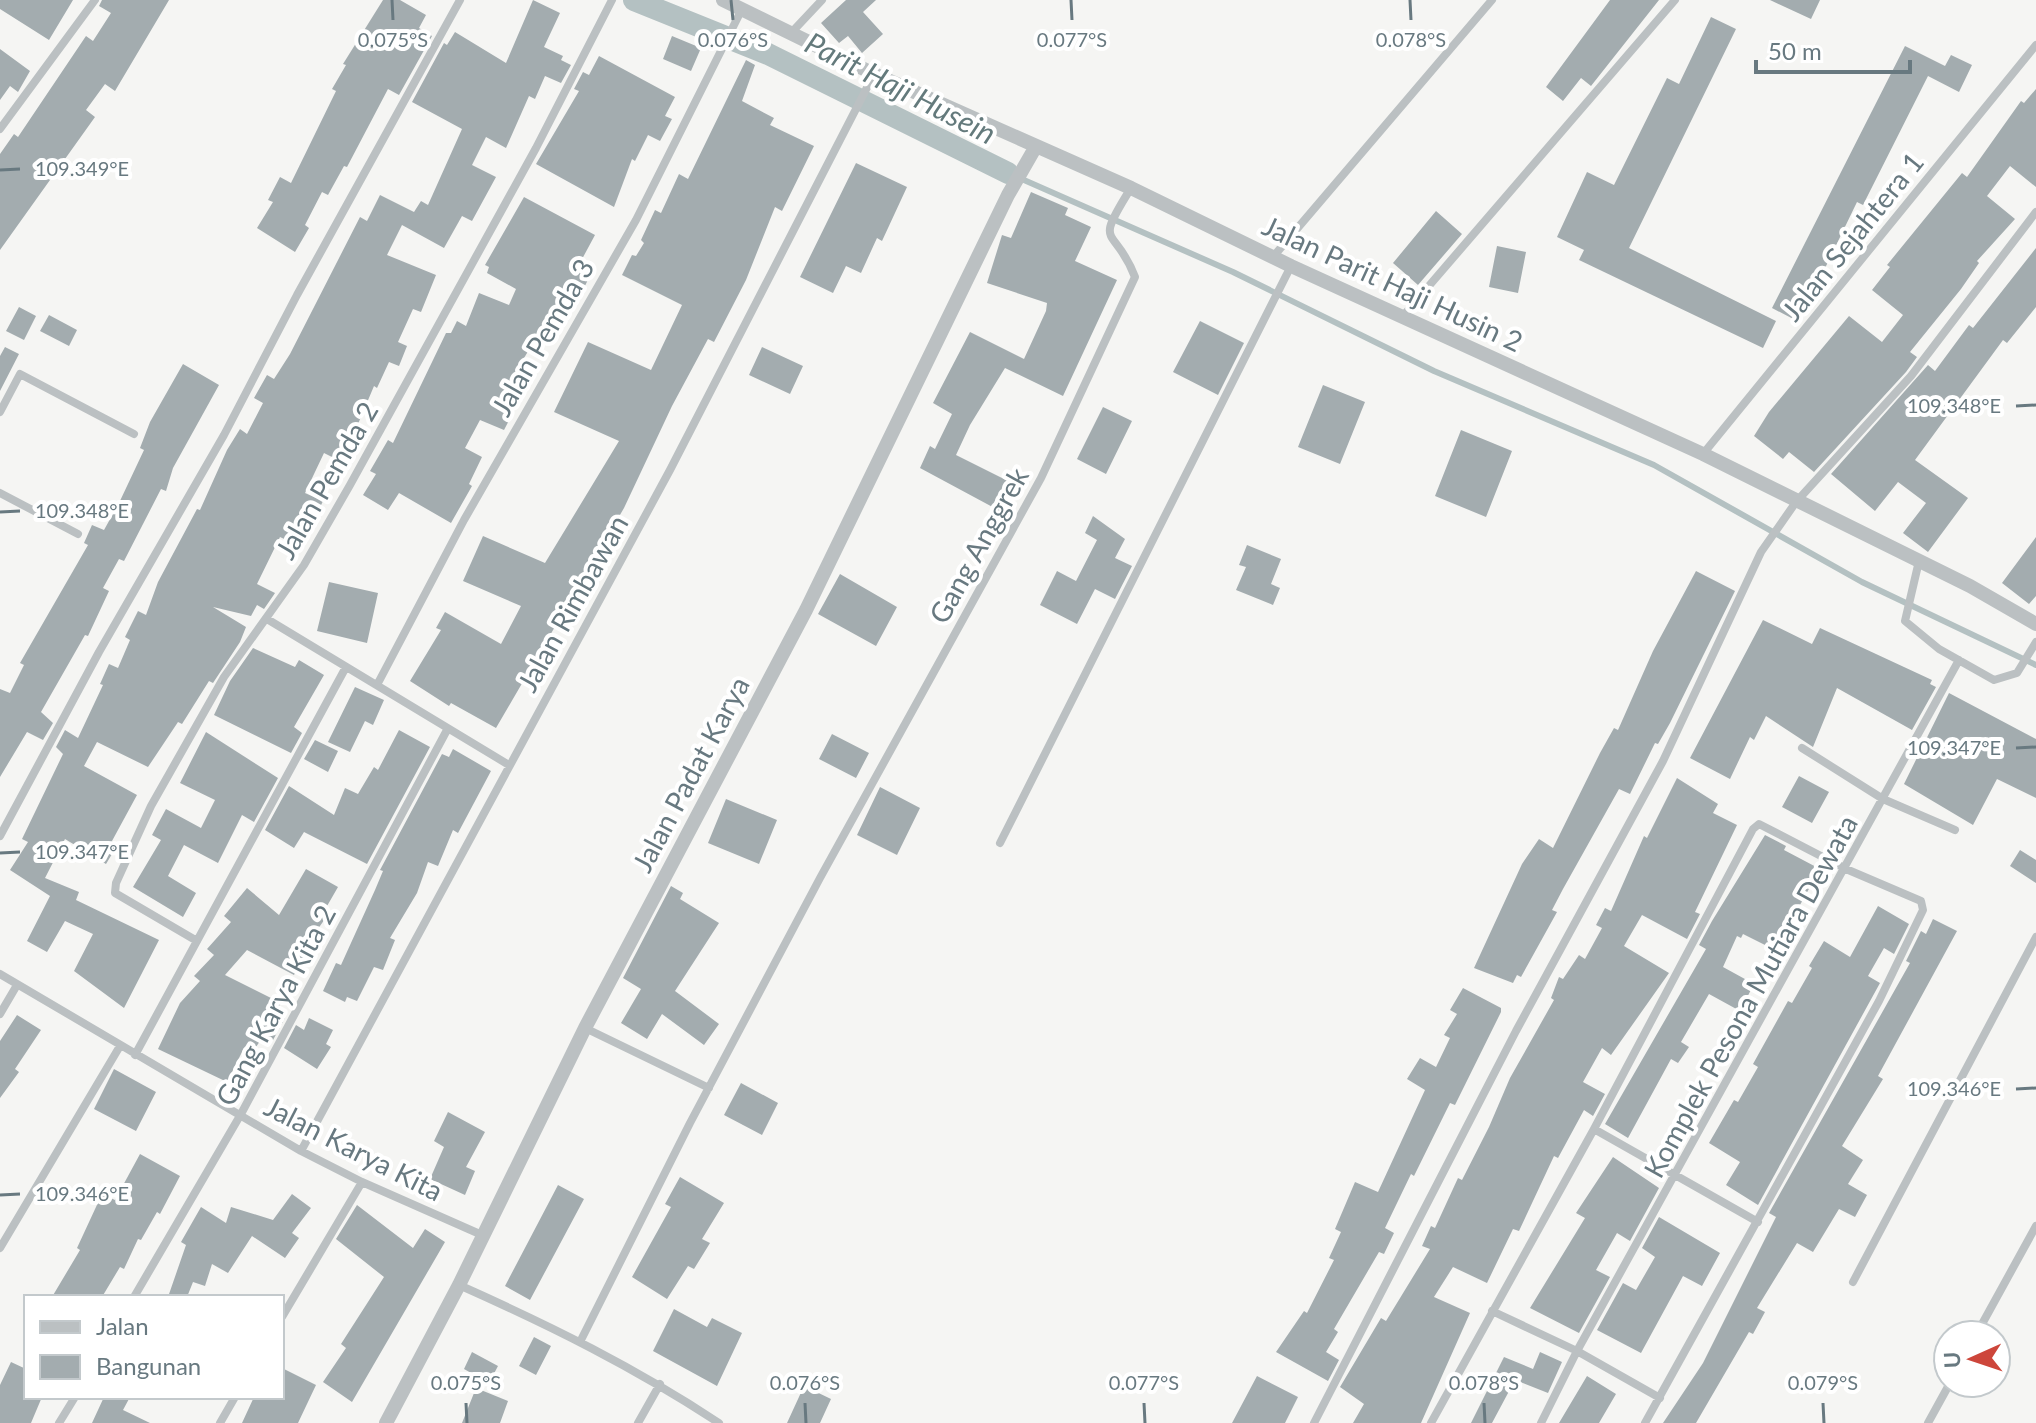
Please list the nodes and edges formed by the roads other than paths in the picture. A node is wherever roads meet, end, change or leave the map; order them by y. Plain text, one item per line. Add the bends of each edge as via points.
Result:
1 (95, 0) edge
2 (460, 0) edge
3 (723, 0) edge
4 (822, 0) edge
5 (1492, 0) edge
6 (1675, 0) edge
7 (610, 4) edge
8 (742, 9) junction
9 (791, 33) junction
10 (2036, 45) edge
11 (874, 74) junction
12 (0, 129) edge
13 (1035, 148) junction
14 (1127, 194) junction
15 (2036, 212) edge
16 (1273, 257) junction
17 (1291, 266) junction
18 (1403, 316) junction
19 (0, 412) edge
20 (134, 434) dead end
21 (1703, 454) junction
22 (0, 493) edge
23 (1796, 502) junction
24 (78, 534) dead end
25 (1919, 561) junction
26 (267, 619) junction
27 (2036, 623) edge
28 (2034, 645) edge
29 (1959, 660) junction
30 (346, 667) junction
31 (377, 685) junction
32 (447, 730) junction
33 (1802, 748) dead end
34 (509, 765) junction
35 (1883, 799) junction
36 (1955, 830) dead end
37 (0, 836) edge
38 (1000, 843) dead end
39 (1846, 869) junction
40 (2036, 937) edge
41 (197, 941) junction
42 (0, 974) edge
43 (17, 985) junction
44 (0, 1014) edge
45 (585, 1028) junction
46 (120, 1046) junction
47 (135, 1055) junction
48 (709, 1088) junction
49 (241, 1114) junction
50 (1594, 1129) junction
51 (301, 1151) junction
52 (1676, 1175) junction
53 (362, 1182) junction
54 (1758, 1222) junction
55 (2036, 1226) edge
56 (482, 1235) junction
57 (0, 1248) edge
58 (1853, 1282) dead end
59 (459, 1285) junction
60 (135, 1295) edge
61 (1492, 1311) junction
62 (284, 1314) edge
63 (1985, 1319) edge
64 (581, 1340) junction
65 (1577, 1351) junction
66 (660, 1384) junction
67 (1660, 1398) junction
68 (74, 1399) edge
69 (234, 1399) edge
70 (1941, 1399) edge
71 (59, 1423) edge
72 (220, 1423) edge
73 (386, 1423) edge
74 (638, 1423) edge
75 (719, 1423) edge
76 (1314, 1423) edge
77 (1431, 1423) edge
78 (1541, 1423) edge
79 (1645, 1423) edge
80 (1928, 1423) edge

1 - 12 street
2 - 37 street
3 - 8 street, Jalan Parit Haji Husin 2
4 - 9 street
5 - 16 street
6 - 18 street
7 - 26 street, Jalan Pemda 2 via 436,332 304,565
8 - 9 street, Jalan Parit Haji Husin 2
8 - 31 street, Jalan Pemda 3 via 636,220 471,506
9 - 11 street, Jalan Parit Haji Husin 2
10 - 21 street, Jalan Sejahtera 1
11 - 13 street, Jalan Parit Haji Husin 2
11 - 34 street, Jalan Rimbawan via 670,470
13 - 14 street, Jalan Parit Haji Husin 2
13 - 45 street, Jalan Padat Karya via 806,610
14 - 16 street, Jalan Parit Haji Husin 2
14 - 48 street, Gang Anggrek via 1107,229 1135,277 1041,478
15 - 23 street via 1911,376
16 - 17 street, Jalan Parit Haji Husin 2
17 - 18 street, Jalan Parit Haji Husin 2
17 - 38 street
18 - 21 street, Jalan Parit Haji Husin 2
19 - 20 street via 20,374
21 - 23 street, Jalan Parit Haji Husin 2
22 - 24 street
23 - 25 street, Jalan Parit Haji Husin 2
23 - 76 street via 1761,552 1663,761 1516,1031
25 - 27 street, Jalan Parit Haji Husin 2
25 - 29 street via 1905,621
26 - 30 street
26 - 41 street, Jalan Pemda 2 via 224,677 151,806 116,883 115,893
28 - 29 street via 2017,673 1994,680
29 - 35 street, Komplek Pesona Mutiara Dewata
30 - 31 street
30 - 41 street
31 - 32 street
32 - 34 street
32 - 49 street, Gang Karya Kita 2
33 - 35 street
34 - 51 street, Jalan Rimbawan
35 - 36 street
35 - 39 street, Komplek Pesona Mutiara Dewata
39 - 50 street via 1764,825 1753,829
39 - 52 street, Komplek Pesona Mutiara Dewata
39 - 54 street via 1921,901 1923,910
40 - 58 street
41 - 47 street
42 - 43 street, Jalan Karya Kita
43 - 44 street
43 - 46 street, Jalan Karya Kita
45 - 48 street
45 - 56 street, Jalan Padat Karya
46 - 47 street, Jalan Karya Kita
46 - 57 street
47 - 49 street, Jalan Karya Kita
48 - 64 street
49 - 51 street, Jalan Karya Kita
49 - 60 street, Gang Karya Kita 2
50 - 52 street
50 - 61 street
51 - 53 street, Jalan Karya Kita
52 - 54 street
52 - 65 street, Komplek Pesona Mutiara Dewata
53 - 56 street, Jalan Karya Kita
53 - 62 street
54 - 67 street
55 - 63 street
56 - 59 street, Jalan Padat Karya
59 - 64 street
59 - 73 street, Jalan Padat Karya
61 - 65 street
61 - 77 street
64 - 66 street
65 - 67 street
65 - 78 street, Komplek Pesona Mutiara Dewata
66 - 74 street
66 - 75 street
67 - 79 street
68 - 71 street
69 - 72 street
70 - 80 street

